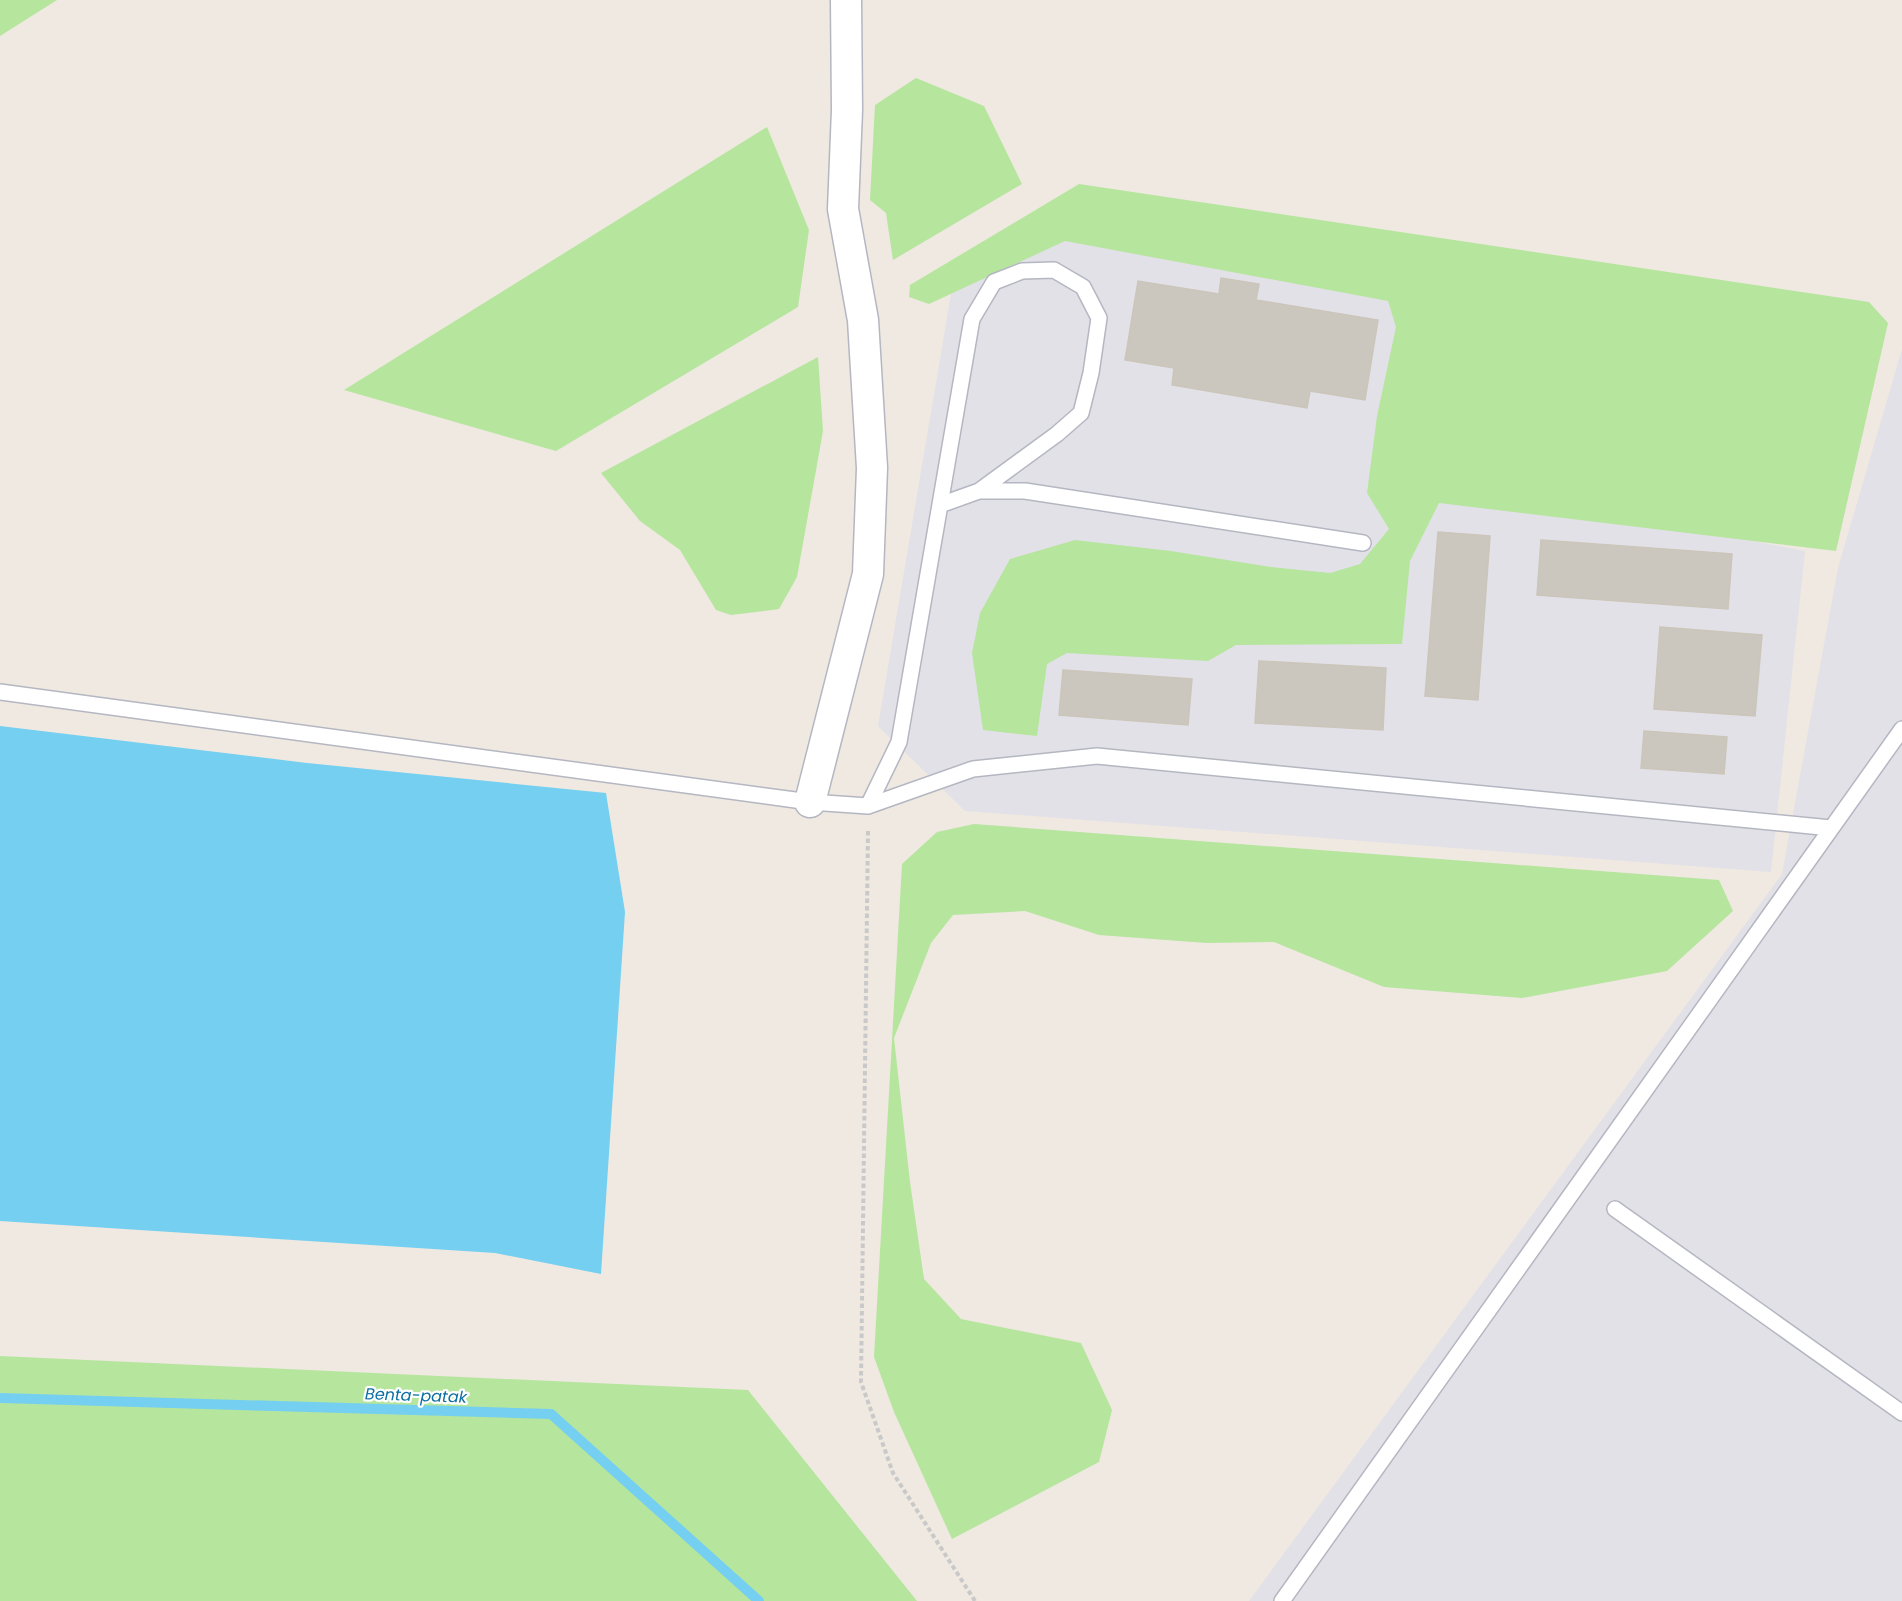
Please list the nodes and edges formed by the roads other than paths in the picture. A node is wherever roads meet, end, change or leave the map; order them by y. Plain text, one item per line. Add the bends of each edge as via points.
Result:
1 (846, 0) edge
2 (979, 491) junction
3 (940, 505) junction
4 (1363, 543) dead end
5 (0, 692) edge
6 (1902, 729) edge
7 (810, 802) junction
8 (868, 806) junction
9 (1831, 828) junction
10 (1615, 1209) dead end
11 (1902, 1413) edge
12 (1282, 1601) edge

1 - 7 street via 843,209 863,320 872,468 868,574
2 - 3 lane
2 - 3 lane via 1081,413 1099,318 1083,287 1054,270 1022,271 994,282 972,319
2 - 4 lane via 1025,491
3 - 8 lane via 899,742
5 - 7 lane
6 - 9 lane
7 - 8 lane
8 - 9 lane via 973,769 1097,756
9 - 12 lane
10 - 11 lane

